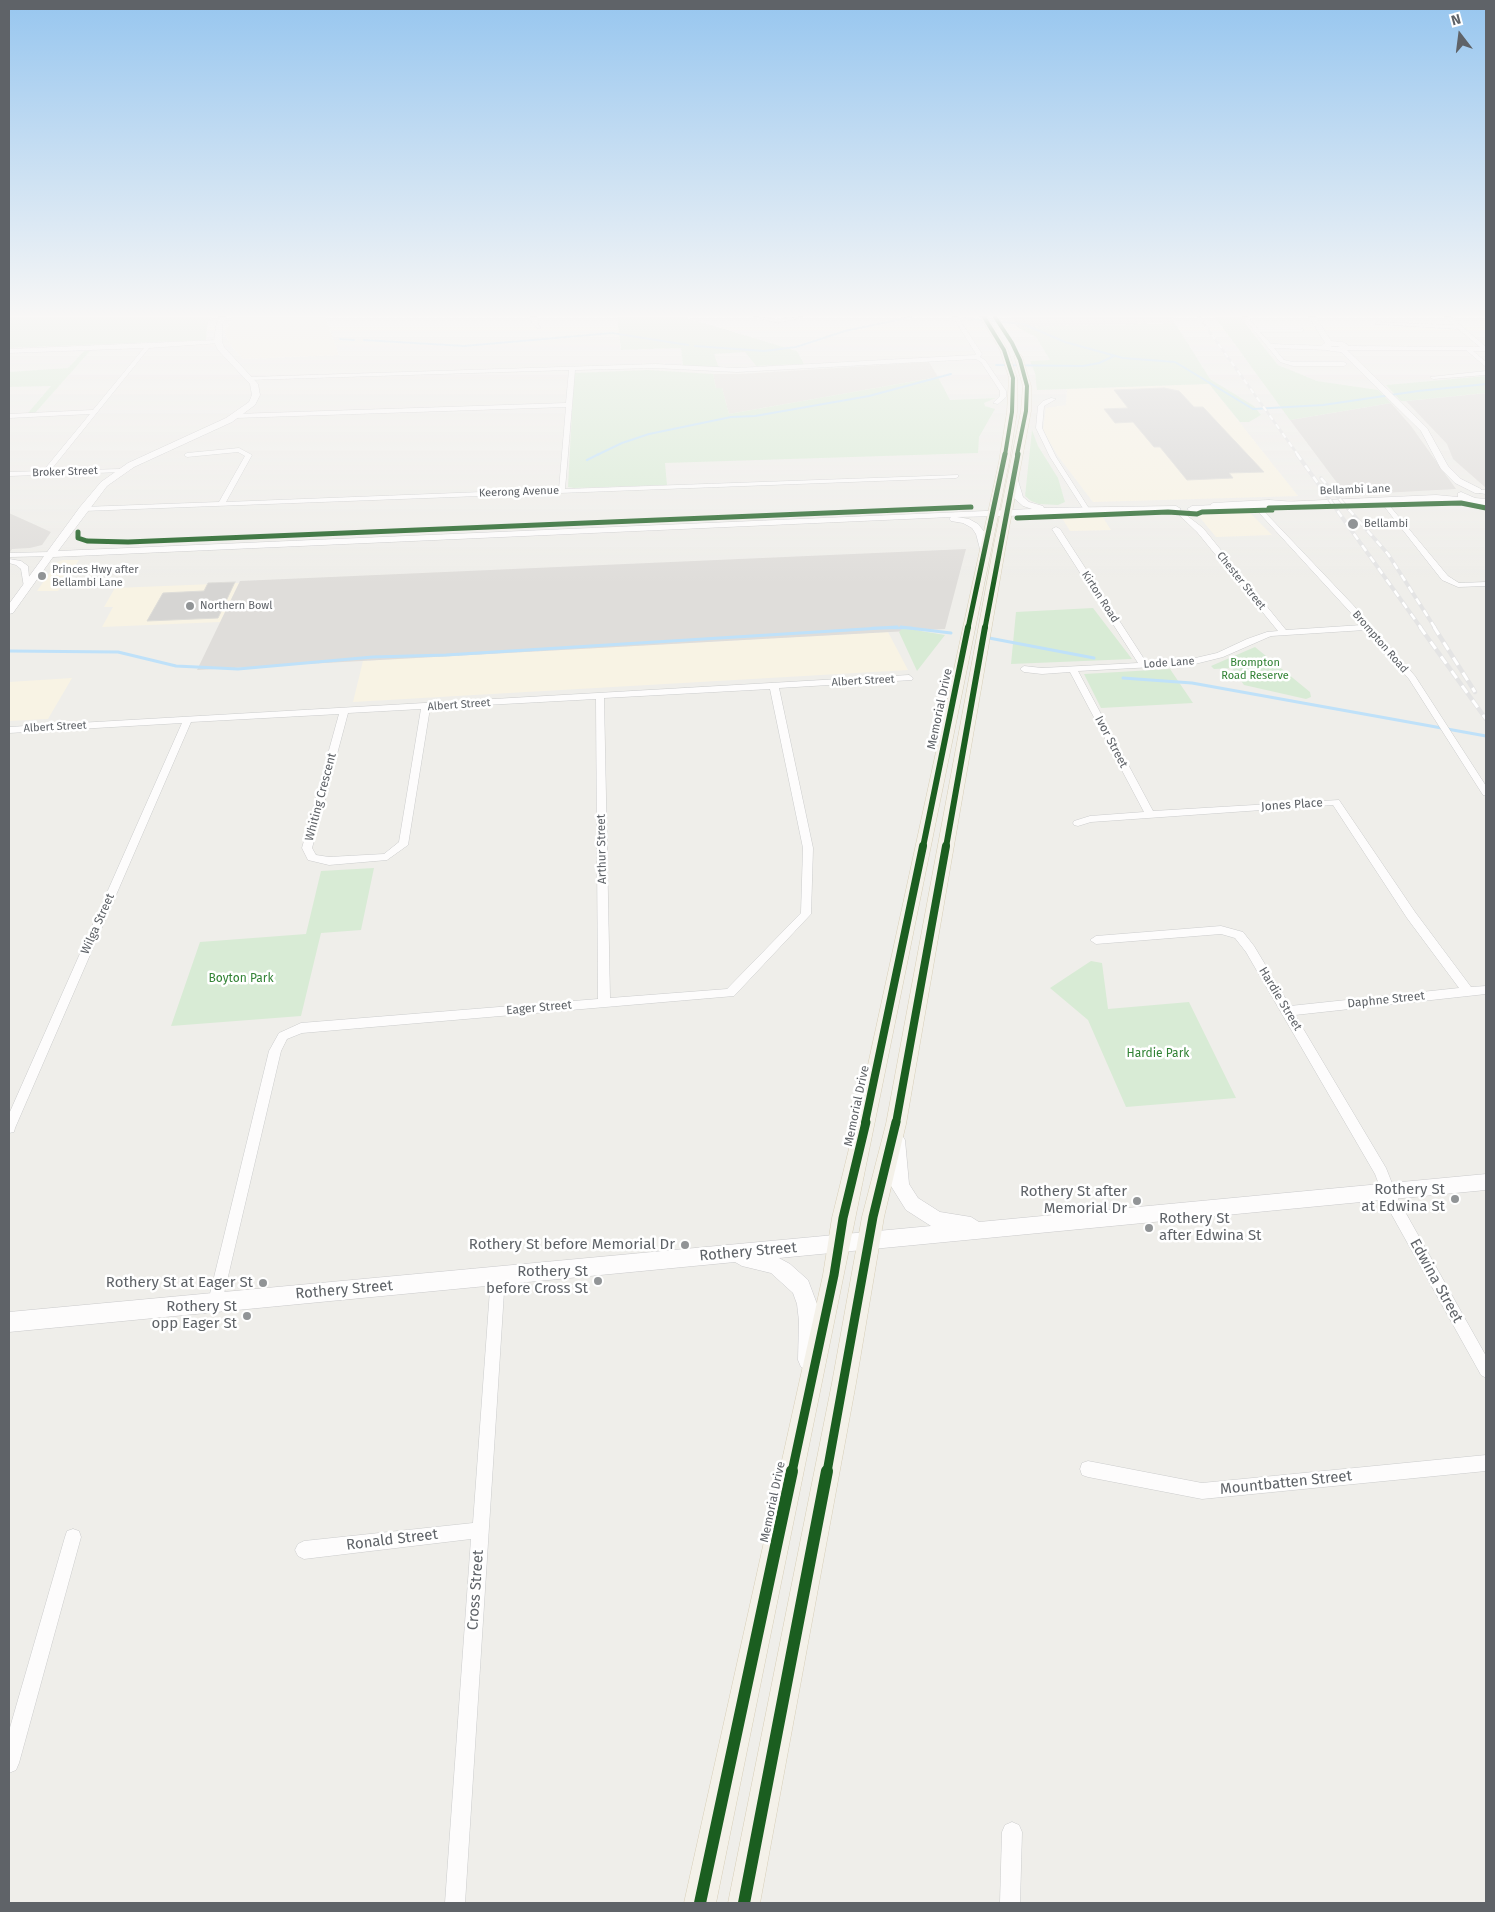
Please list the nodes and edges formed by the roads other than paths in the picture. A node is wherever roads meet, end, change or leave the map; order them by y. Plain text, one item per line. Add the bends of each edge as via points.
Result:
1 (99, 406) edge
2 (249, 406) edge
3 (507, 406) edge
4 (569, 406) edge
5 (1012, 406) edge
6 (1026, 406) edge
7 (1041, 406) edge
8 (1401, 406) edge
9 (94, 412) junction
10 (9, 416) edge
11 (236, 416) junction
12 (186, 455) dead end
13 (121, 471) junction
14 (45, 473) junction
15 (9, 474) edge
16 (956, 476) dead end
17 (1013, 477) junction
18 (1458, 480) junction
19 (562, 490) junction
20 (1462, 492) junction
21 (1483, 492) edge
22 (1436, 498) junction
23 (1382, 500) junction
24 (1473, 501) junction
25 (1486, 502) edge
26 (1301, 503) junction
27 (220, 504) junction
28 (1213, 505) junction
29 (1255, 505) junction
30 (1241, 506) junction
31 (1175, 507) junction
32 (1486, 507) edge
33 (1190, 508) junction
34 (82, 509) junction
35 (1068, 510) junction
36 (1087, 510) junction
37 (999, 513) junction
38 (926, 516) junction
39 (70, 527) junction
40 (1056, 529) dead end
41 (1200, 530) junction
42 (170, 548) junction
43 (984, 549) junction
44 (50, 554) junction
45 (9, 556) edge
46 (9, 561) edge
47 (1486, 584) edge
48 (27, 585) junction
49 (9, 611) edge
50 (1368, 627) junction
51 (1282, 632) junction
52 (1144, 665) junction
53 (1024, 669) dead end
54 (1073, 670) junction
55 (909, 678) dead end
56 (774, 686) junction
57 (600, 697) junction
58 (426, 707) junction
59 (344, 712) junction
60 (186, 721) junction
61 (9, 730) edge
62 (1486, 793) edge
63 (1150, 815) junction
64 (1078, 823) dead end
65 (1096, 940) dead end
66 (1486, 990) edge
67 (1468, 992) junction
68 (604, 1002) junction
69 (1286, 1011) junction
70 (896, 1124) junction
71 (9, 1128) edge
72 (1486, 1182) edge
73 (1389, 1191) junction
74 (1000, 1227) junction
75 (869, 1241) junction
76 (839, 1244) junction
77 (727, 1254) junction
78 (498, 1276) junction
79 (215, 1302) junction
80 (9, 1322) edge
81 (1486, 1370) edge
82 (805, 1406) junction
83 (1486, 1463) edge
84 (1088, 1470) dead end
85 (480, 1530) junction
86 (73, 1537) dead end
87 (304, 1550) dead end
88 (9, 1763) edge
89 (1012, 1832) dead end
90 (455, 1903) edge
91 (700, 1903) edge
92 (744, 1903) edge
93 (1010, 1903) edge

1 - 9 street
2 - 11 main road
3 - 11 street
4 - 19 street
5 - 37 main road, Memorial Drive
6 - 17 main road, Memorial Drive
7 - 36 street via 1039,428 1052,457
8 - 18 main road via 1424,430 1444,467
9 - 10 street
9 - 14 street
11 - 13 main road
12 - 27 street via 239,450 249,455
13 - 14 street, Broker Street
13 - 34 main road via 100,487
14 - 15 street, Broker Street
16 - 19 street, Keerong Avenue
17 - 35 main road via 1021,501 1039,508
17 - 37 main road, Memorial Drive
18 - 20 main road
18 - 21 main road
19 - 27 street, Keerong Avenue
20 - 21 main road, Bellambi Lane
20 - 22 main road, Bellambi Lane
20 - 24 main road
22 - 23 main road, Bellambi Lane
22 - 24 main road, Bellambi Lane
23 - 26 main road, Bellambi Lane
23 - 47 street via 1443,577 1458,585
24 - 25 main road, Bellambi Lane
24 - 32 main road
26 - 28 street
26 - 29 main road, Bellambi Lane
27 - 34 street, Keerong Avenue
28 - 30 main road
28 - 33 main road
29 - 30 main road, Bellambi Lane
29 - 50 street, Brompton Road
30 - 33 main road
31 - 33 main road
31 - 36 main road
31 - 41 street
33 - 41 street
34 - 39 main road
35 - 36 main road
35 - 37 main road
37 - 38 main road
37 - 43 main road, Memorial Drive
37 - 70 main road, Memorial Drive
38 - 42 main road
38 - 43 main road via 970,523 981,534
39 - 42 main road via 71,538 80,545
39 - 44 main road
40 - 52 street, Kirton Road
41 - 51 street, Chester Street
42 - 44 main road
43 - 76 main road, Memorial Drive
44 - 45 street
44 - 48 main road
46 - 48 street via 24,568
48 - 49 main road
50 - 51 street, Lode Lane
50 - 62 street, Brompton Road via 1412,678
51 - 52 street, Lode Lane via 1258,637 1208,659
52 - 54 street, Lode Lane
53 - 54 street, Lode Lane
54 - 63 street, Ivor Street
55 - 56 street, Albert Street
56 - 57 street, Albert Street
56 - 68 street, Eager Street via 808,848 806,914 730,993
57 - 58 street, Albert Street
57 - 68 street, Arthur Street
58 - 59 street, Albert Street
58 - 59 street, Whiting Crescent via 404,842 387,857 328,861 312,858 307,848
59 - 60 street, Albert Street
60 - 61 street, Albert Street
60 - 71 street, Wilga Street
63 - 64 street, Jones Place via 1090,819
63 - 67 street, Jones Place via 1336,802 1411,915
65 - 69 street, Hardie Street via 1221,930 1233,932 1250,949
66 - 67 street, Daphne Street
67 - 69 street, Daphne Street
68 - 79 street, Eager Street via 301,1028 284,1036 275,1051
69 - 73 street, Hardie Street
70 - 74 main road via 900,1186 912,1204 937,1220
70 - 75 main road, Memorial Drive
72 - 73 main road, Rothery Street
73 - 74 main road, Rothery Street
73 - 81 street, Edwina Street via 1393,1204
74 - 75 main road, Rothery Street
75 - 76 main road, Rothery Street
75 - 92 main road, Memorial Drive
76 - 77 main road, Rothery Street
76 - 82 main road, Memorial Drive
77 - 78 main road, Rothery Street
77 - 82 main road via 775,1265 804,1293 809,1321
78 - 79 main road, Rothery Street
78 - 85 street, Cross Street
79 - 80 main road, Rothery Street
82 - 91 main road, Memorial Drive
83 - 84 street, Mountbatten Street via 1202,1491
85 - 87 street, Ronald Street
85 - 90 street, Cross Street
86 - 88 street
89 - 93 street

